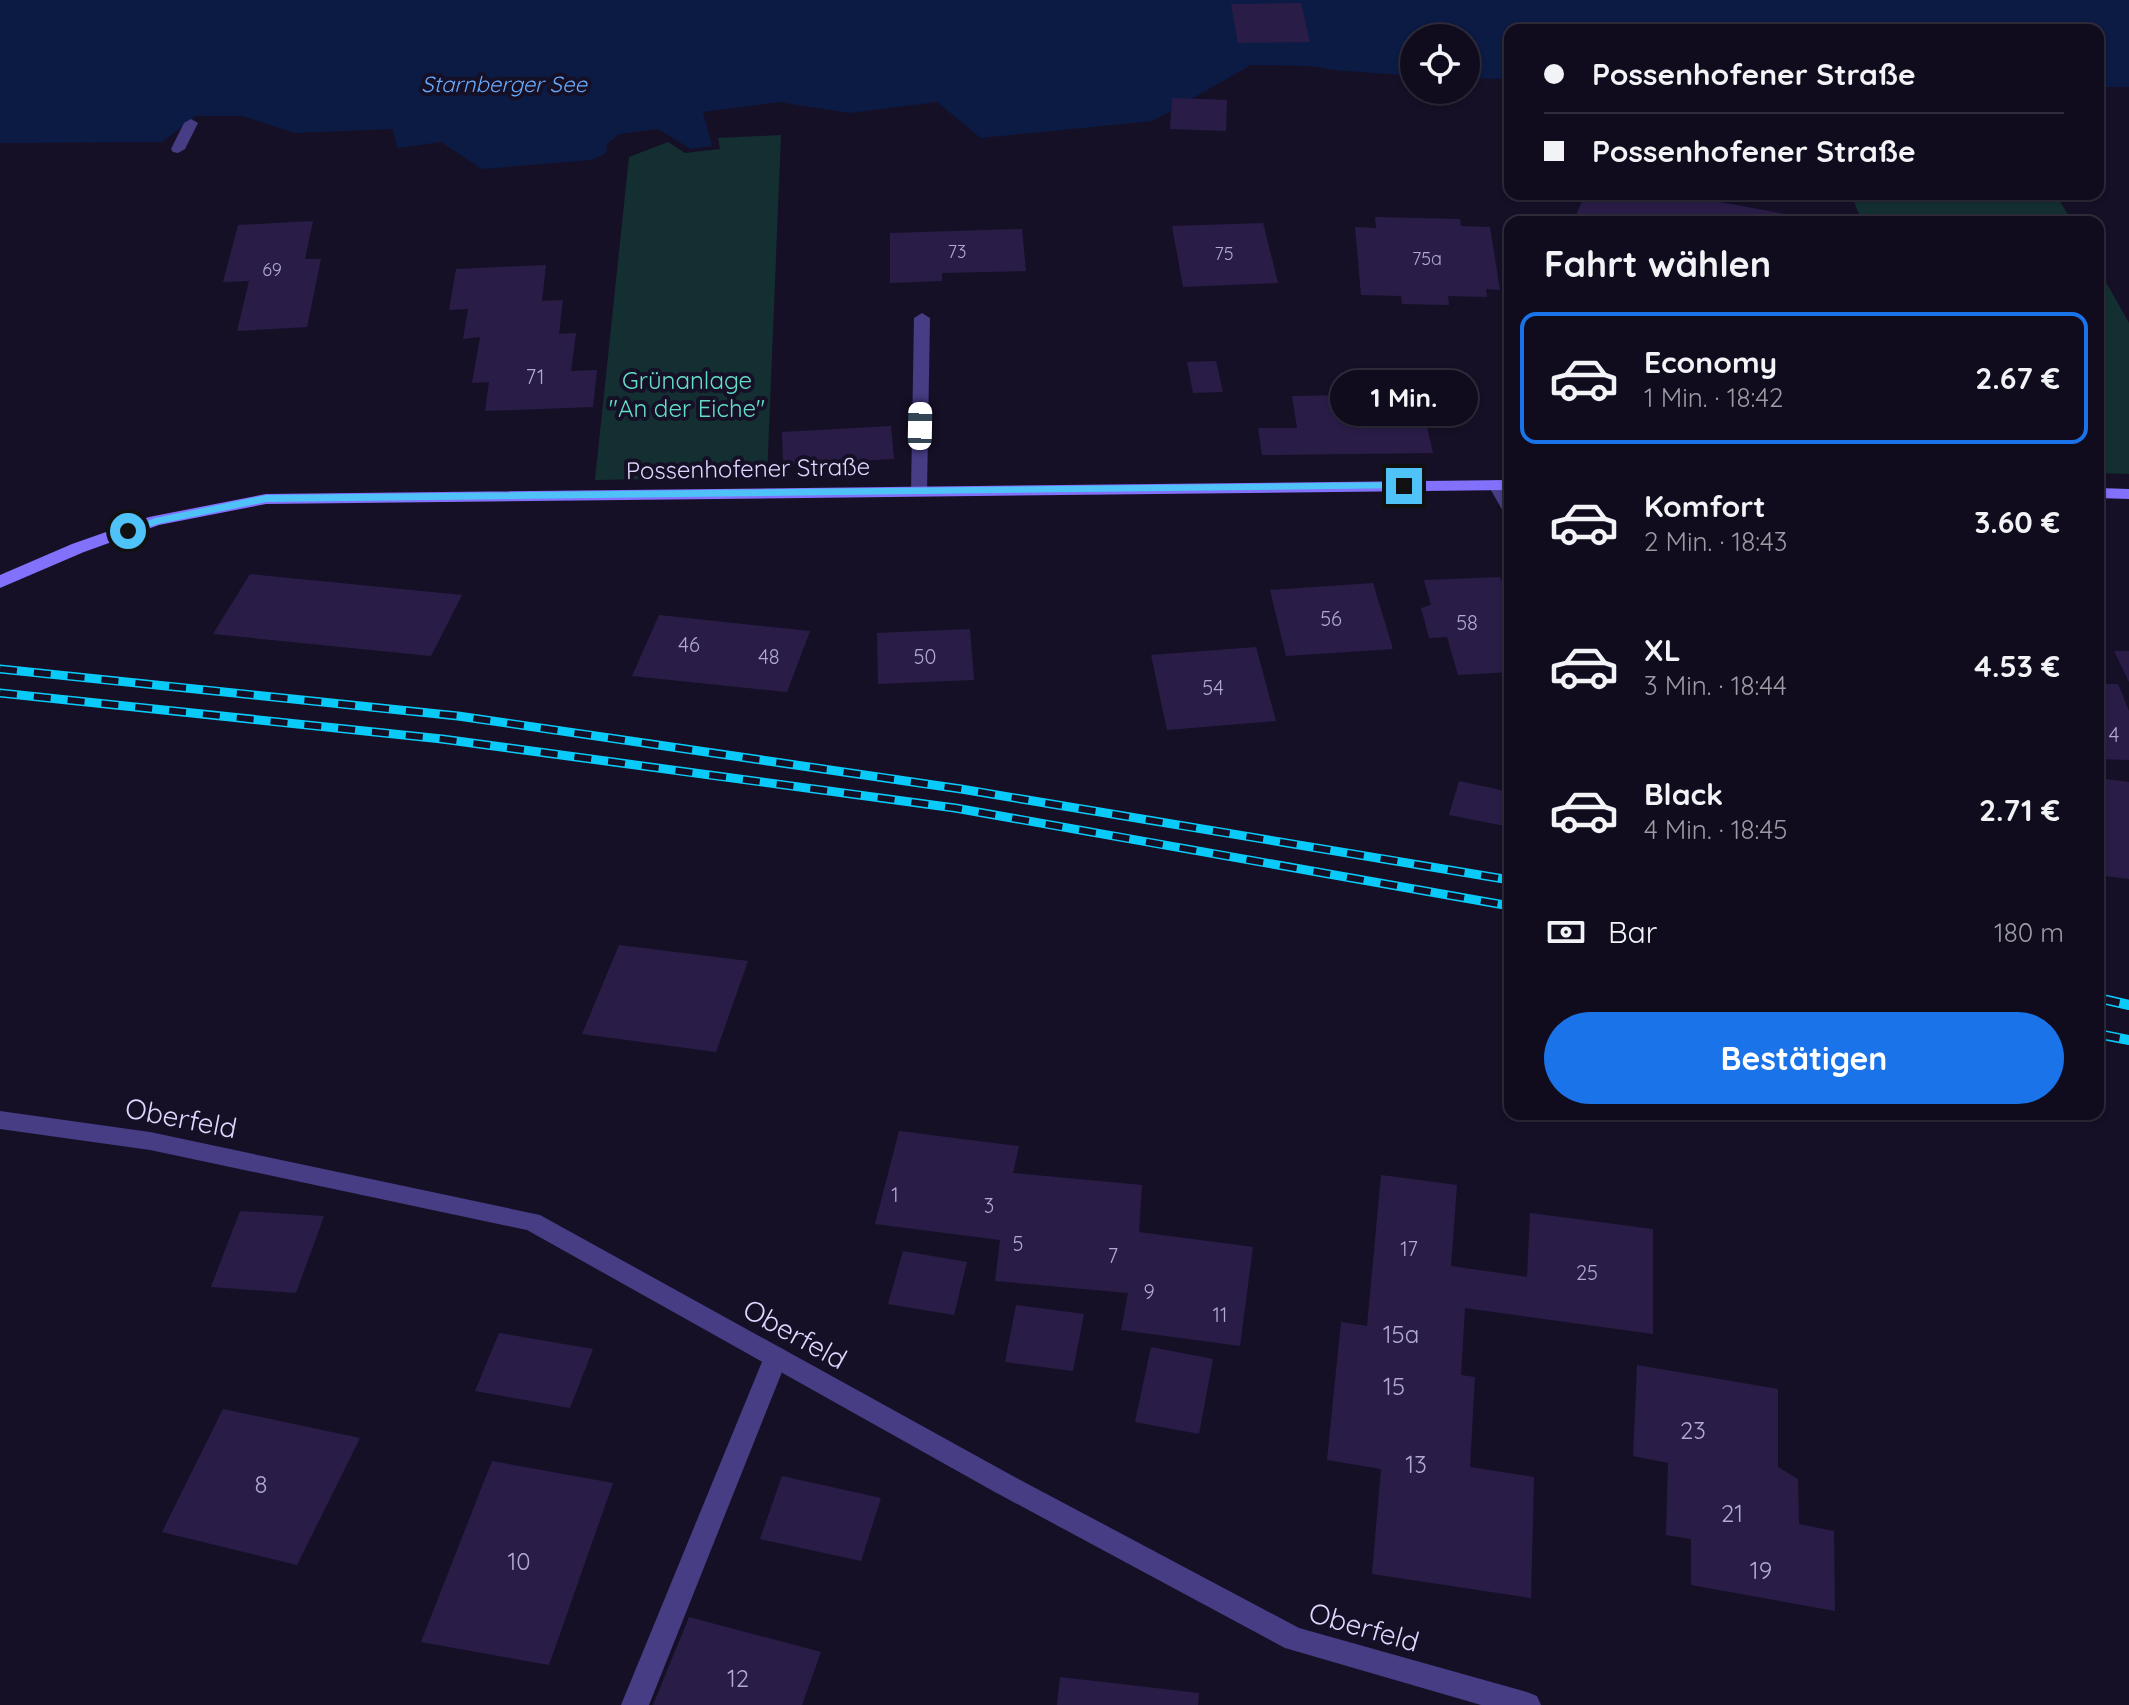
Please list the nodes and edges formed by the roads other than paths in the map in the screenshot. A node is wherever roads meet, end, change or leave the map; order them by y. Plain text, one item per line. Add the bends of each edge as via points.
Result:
1 (191, 123) dead end
2 (178, 149) dead end
3 (922, 318) dead end
4 (1503, 485) edge
5 (919, 491) junction
6 (2104, 493) edge
7 (2129, 494) edge
8 (0, 582) edge
9 (0, 1120) edge
10 (776, 1357) junction
11 (635, 1705) edge
12 (1527, 1705) edge

1 - 2 street
3 - 5 street
4 - 5 main road, Possenhofener Straße
5 - 8 main road, Possenhofener Straße via 266,499 155,521
6 - 7 main road
9 - 10 street, Oberfeld via 150,1141 532,1222
10 - 11 street
10 - 12 street, Oberfeld via 1294,1639

